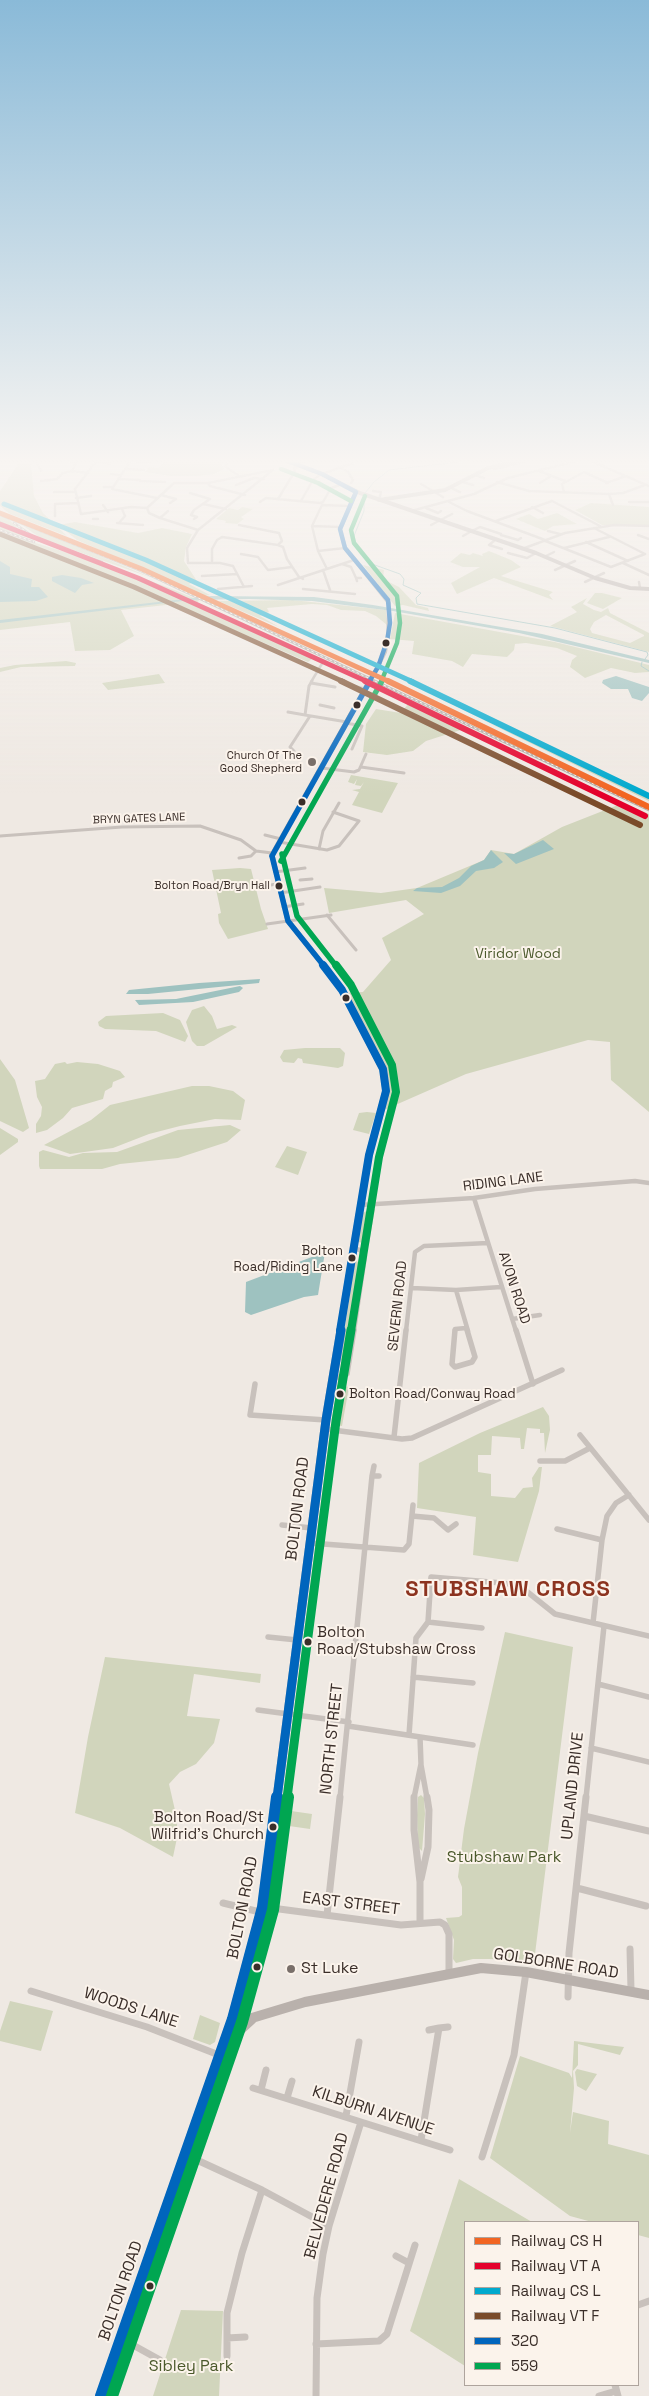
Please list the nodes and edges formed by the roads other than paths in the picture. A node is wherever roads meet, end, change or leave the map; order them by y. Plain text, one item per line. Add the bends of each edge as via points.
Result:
1 (296, 572) edge
2 (319, 572) edge
3 (324, 572) edge
4 (353, 572) edge
5 (364, 572) edge
6 (581, 572) edge
7 (604, 573) dead end
8 (237, 574) joint
9 (202, 576) dead end
10 (361, 578) dead end
11 (595, 578) junction
12 (303, 579) junction
13 (585, 582) dead end
14 (640, 582) dead end
15 (278, 585) dead end
16 (252, 586) dead end
17 (244, 587) junction
18 (640, 588) junction
19 (218, 589) dead end
20 (303, 589) dead end
21 (649, 589) edge
22 (330, 590) junction
23 (360, 595) dead end
24 (323, 664) dead end
25 (311, 683) junction
26 (350, 685) dead end
27 (335, 687) dead end
28 (365, 688) junction
29 (320, 705) dead end
30 (288, 712) dead end
31 (304, 714) junction
32 (310, 716) junction
33 (328, 718) junction
34 (347, 722) junction
35 (352, 749) dead end
36 (294, 751) dead end
37 (366, 754) dead end
38 (361, 767) junction
39 (322, 768) junction
40 (404, 773) dead end
41 (338, 803) dead end
42 (333, 812) junction
43 (265, 835) dead end
44 (0, 836) edge
45 (280, 840) junction
46 (320, 849) junction
47 (256, 851) junction
48 (272, 855) junction
49 (239, 858) dead end
50 (275, 872) junction
51 (312, 879) dead end
52 (300, 880) dead end
53 (306, 880) junction
54 (278, 884) junction
55 (258, 887) dead end
56 (320, 887) dead end
57 (279, 893) junction
58 (303, 904) dead end
59 (283, 907) junction
60 (288, 921) junction
61 (267, 924) dead end
62 (356, 950) dead end
63 (649, 1183) edge
64 (474, 1198) junction
65 (360, 1205) junction
66 (488, 1243) junction
67 (352, 1248) junction
68 (501, 1286) junction
69 (412, 1288) junction
70 (456, 1290) junction
71 (540, 1315) dead end
72 (512, 1319) junction
73 (466, 1328) junction
74 (562, 1370) dead end
75 (332, 1377) junction
76 (255, 1384) dead end
77 (533, 1384) junction
78 (325, 1424) junction
79 (580, 1435) dead end
80 (394, 1437) junction
81 (590, 1448) junction
82 (540, 1461) dead end
83 (374, 1466) dead end
84 (629, 1495) junction
85 (413, 1504) dead end
86 (412, 1516) junction
87 (649, 1520) edge
88 (456, 1524) dead end
89 (282, 1525) dead end
90 (312, 1528) junction
91 (557, 1529) dead end
92 (448, 1530) junction
93 (452, 1535) dead end
94 (602, 1540) junction
95 (310, 1543) junction
96 (364, 1547) junction
97 (428, 1622) junction
98 (593, 1623) junction
99 (604, 1626) junction
100 (482, 1628) dead end
101 (649, 1636) edge
102 (268, 1637) dead end
103 (298, 1641) junction
104 (413, 1677) junction
105 (473, 1683) dead end
106 (598, 1684) junction
107 (649, 1697) edge
108 (258, 1710) dead end
109 (289, 1713) junction
110 (349, 1724) junction
111 (409, 1735) junction
112 (420, 1737) junction
113 (473, 1745) dead end
114 (591, 1748) junction
115 (649, 1762) edge
116 (421, 1764) junction
117 (415, 1791) junction
118 (427, 1792) junction
119 (584, 1816) junction
120 (649, 1832) edge
121 (416, 1854) junction
122 (426, 1854) junction
123 (420, 1882) junction
124 (577, 1888) junction
125 (223, 1903) dead end
126 (646, 1906) dead end
127 (262, 1909) junction
128 (327, 1915) junction
129 (420, 1922) junction
130 (630, 1949) dead end
131 (526, 1972) junction
132 (449, 1973) junction
133 (568, 1980) junction
134 (31, 1991) dead end
135 (631, 1991) junction
136 (649, 1995) edge
137 (568, 1997) dead end
138 (253, 2018) junction
139 (233, 2019) junction
140 (448, 2027) dead end
141 (439, 2028) junction
142 (429, 2030) dead end
143 (359, 2042) dead end
144 (225, 2043) junction
145 (221, 2056) junction
146 (266, 2070) dead end
147 (292, 2081) dead end
148 (287, 2098) junction
149 (346, 2116) junction
150 (361, 2122) junction
151 (421, 2140) junction
152 (450, 2150) dead end
153 (186, 2155) junction
154 (482, 2158) dead end
155 (262, 2190) junction
156 (329, 2226) junction
157 (415, 2246) dead end
158 (396, 2256) dead end
159 (409, 2263) junction
160 (245, 2337) dead end
161 (227, 2338) junction
162 (122, 2339) junction
163 (316, 2344) junction
164 (227, 2356) dead end
165 (160, 2360) dead end
166 (616, 2390) edge
167 (101, 2396) edge
168 (316, 2396) edge
169 (599, 2396) edge

1 - 12 street
2 - 12 street
3 - 22 street
4 - 10 street via 356,580
5 - 28 main road, bridge via 386,597 390,609 388,637 376,670
6 - 11 main road
7 - 11 street
8 - 9 street
8 - 17 street
11 - 13 street
11 - 18 main road
12 - 15 street
14 - 18 street
16 - 17 street
17 - 19 street
18 - 21 main road
20 - 22 street
22 - 23 street
24 - 25 street
25 - 27 street
25 - 31 street
26 - 28 street
28 - 34 main road
29 - 33 street via 335,707
30 - 31 street
31 - 32 street
32 - 33 street
32 - 36 street via 290,747
33 - 34 street
34 - 35 street via 362,726
34 - 39 main road
37 - 38 street
38 - 39 street via 352,772
38 - 40 street
39 - 45 main road
41 - 42 street
42 - 46 street via 323,831
42 - 46 street via 356,818 358,824 333,850
43 - 45 street
44 - 47 street, BRYN GATES LANE via 122,827 200,826 245,842
45 - 46 street
45 - 48 main road
47 - 48 street, BRYN GATES LANE
47 - 49 street via 251,856
48 - 50 main road, BOLTON ROAD
50 - 53 street via 304,868
50 - 54 main road, BOLTON ROAD
51 - 53 street
52 - 53 street
54 - 55 street
54 - 57 main road, BOLTON ROAD
56 - 57 street
57 - 59 main road, BOLTON ROAD
58 - 59 street
59 - 60 main road, BOLTON ROAD
60 - 61 street
60 - 62 street via 329,915
60 - 65 main road, BOLTON ROAD via 342,990 385,1079 385,1102 370,1149
63 - 64 street, RIDING LANE via 635,1181 535,1189
64 - 65 street, RIDING LANE
64 - 66 street, AVON ROAD
65 - 67 main road, BOLTON ROAD
66 - 68 street, AVON ROAD
66 - 69 street, SEVERN ROAD via 419,1248 415,1255
67 - 75 main road, BOLTON ROAD
67 - 75 street via 365,1256 345,1376
68 - 70 street
68 - 72 street, AVON ROAD
69 - 70 street
69 - 80 street, SEVERN ROAD
70 - 73 street
71 - 72 street
72 - 77 street, AVON ROAD
73 - 73 street via 475,1359 455,1367 452,1364 455,1329
74 - 77 street
75 - 78 main road, BOLTON ROAD
76 - 78 street via 250,1415
77 - 80 street via 412,1438
78 - 80 street
78 - 90 main road, BOLTON ROAD
79 - 81 street
81 - 82 street via 565,1462
81 - 84 street
83 - 96 street, NORTH STREET via 376,1476
84 - 87 street
84 - 94 street via 613,1506
85 - 86 street
86 - 92 street via 434,1518
86 - 96 street via 410,1544 404,1550
88 - 92 street
89 - 90 street
90 - 95 main road, BOLTON ROAD
91 - 94 street
92 - 93 street
94 - 98 street
95 - 96 street
95 - 103 main road, BOLTON ROAD
96 - 110 street, NORTH STREET
97 - 98 street via 431,1577 520,1586 555,1614
97 - 100 street
97 - 104 street via 416,1638
98 - 99 street
99 - 101 street
99 - 106 street, UPLAND DRIVE
102 - 103 street
103 - 109 main road, BOLTON ROAD
104 - 105 street
104 - 111 street
106 - 107 street
106 - 114 street, UPLAND DRIVE
108 - 109 street
109 - 110 street
109 - 127 main road, BOLTON ROAD
110 - 111 street
110 - 128 street, NORTH STREET
111 - 112 street
112 - 113 street
112 - 116 street
114 - 115 street
114 - 119 street, UPLAND DRIVE
116 - 117 street
116 - 118 street
117 - 118 street
117 - 121 street
118 - 122 street
119 - 120 street
119 - 124 street, UPLAND DRIVE
121 - 122 street
121 - 123 street
122 - 123 street
123 - 129 street
124 - 126 street
124 - 133 street, UPLAND DRIVE
125 - 127 street, EAST STREET
127 - 128 street, EAST STREET
127 - 139 main road, BOLTON ROAD
128 - 129 street, EAST STREET via 401,1925
129 - 132 street, EAST STREET via 440,1922 448,1929
130 - 135 street
131 - 132 main road, GOLBORNE ROAD via 481,1968
131 - 133 main road, GOLBORNE ROAD
131 - 154 street via 514,2055
132 - 138 main road, GOLBORNE ROAD via 291,2006
133 - 135 main road, GOLBORNE ROAD
133 - 137 street, UPLAND DRIVE
134 - 145 street, WOODS LANE via 147,2027
135 - 136 main road, GOLBORNE ROAD
138 - 139 main road, GOLBORNE ROAD
138 - 144 main road, GOLBORNE ROAD
139 - 144 main road, BOLTON ROAD
140 - 141 street
141 - 142 street
141 - 151 street
143 - 149 street
144 - 145 main road, BOLTON ROAD
145 - 153 main road, BOLTON ROAD
146 - 148 street, KILBURN AVENUE via 257,2089
147 - 148 street
148 - 149 street, KILBURN AVENUE
149 - 150 street, KILBURN AVENUE
150 - 151 street, KILBURN AVENUE
150 - 156 street, BELVEDERE ROAD
151 - 152 street, KILBURN AVENUE
153 - 155 street
153 - 162 main road, BOLTON ROAD
155 - 156 street
155 - 161 street via 242,2253 230,2305
156 - 163 street, BELVEDERE ROAD via 317,2298
157 - 159 street
158 - 159 street
159 - 163 street via 387,2334 379,2341
160 - 161 street
161 - 164 street
162 - 165 street
162 - 167 main road, BOLTON ROAD
163 - 168 street, BELVEDERE ROAD
166 - 169 street

